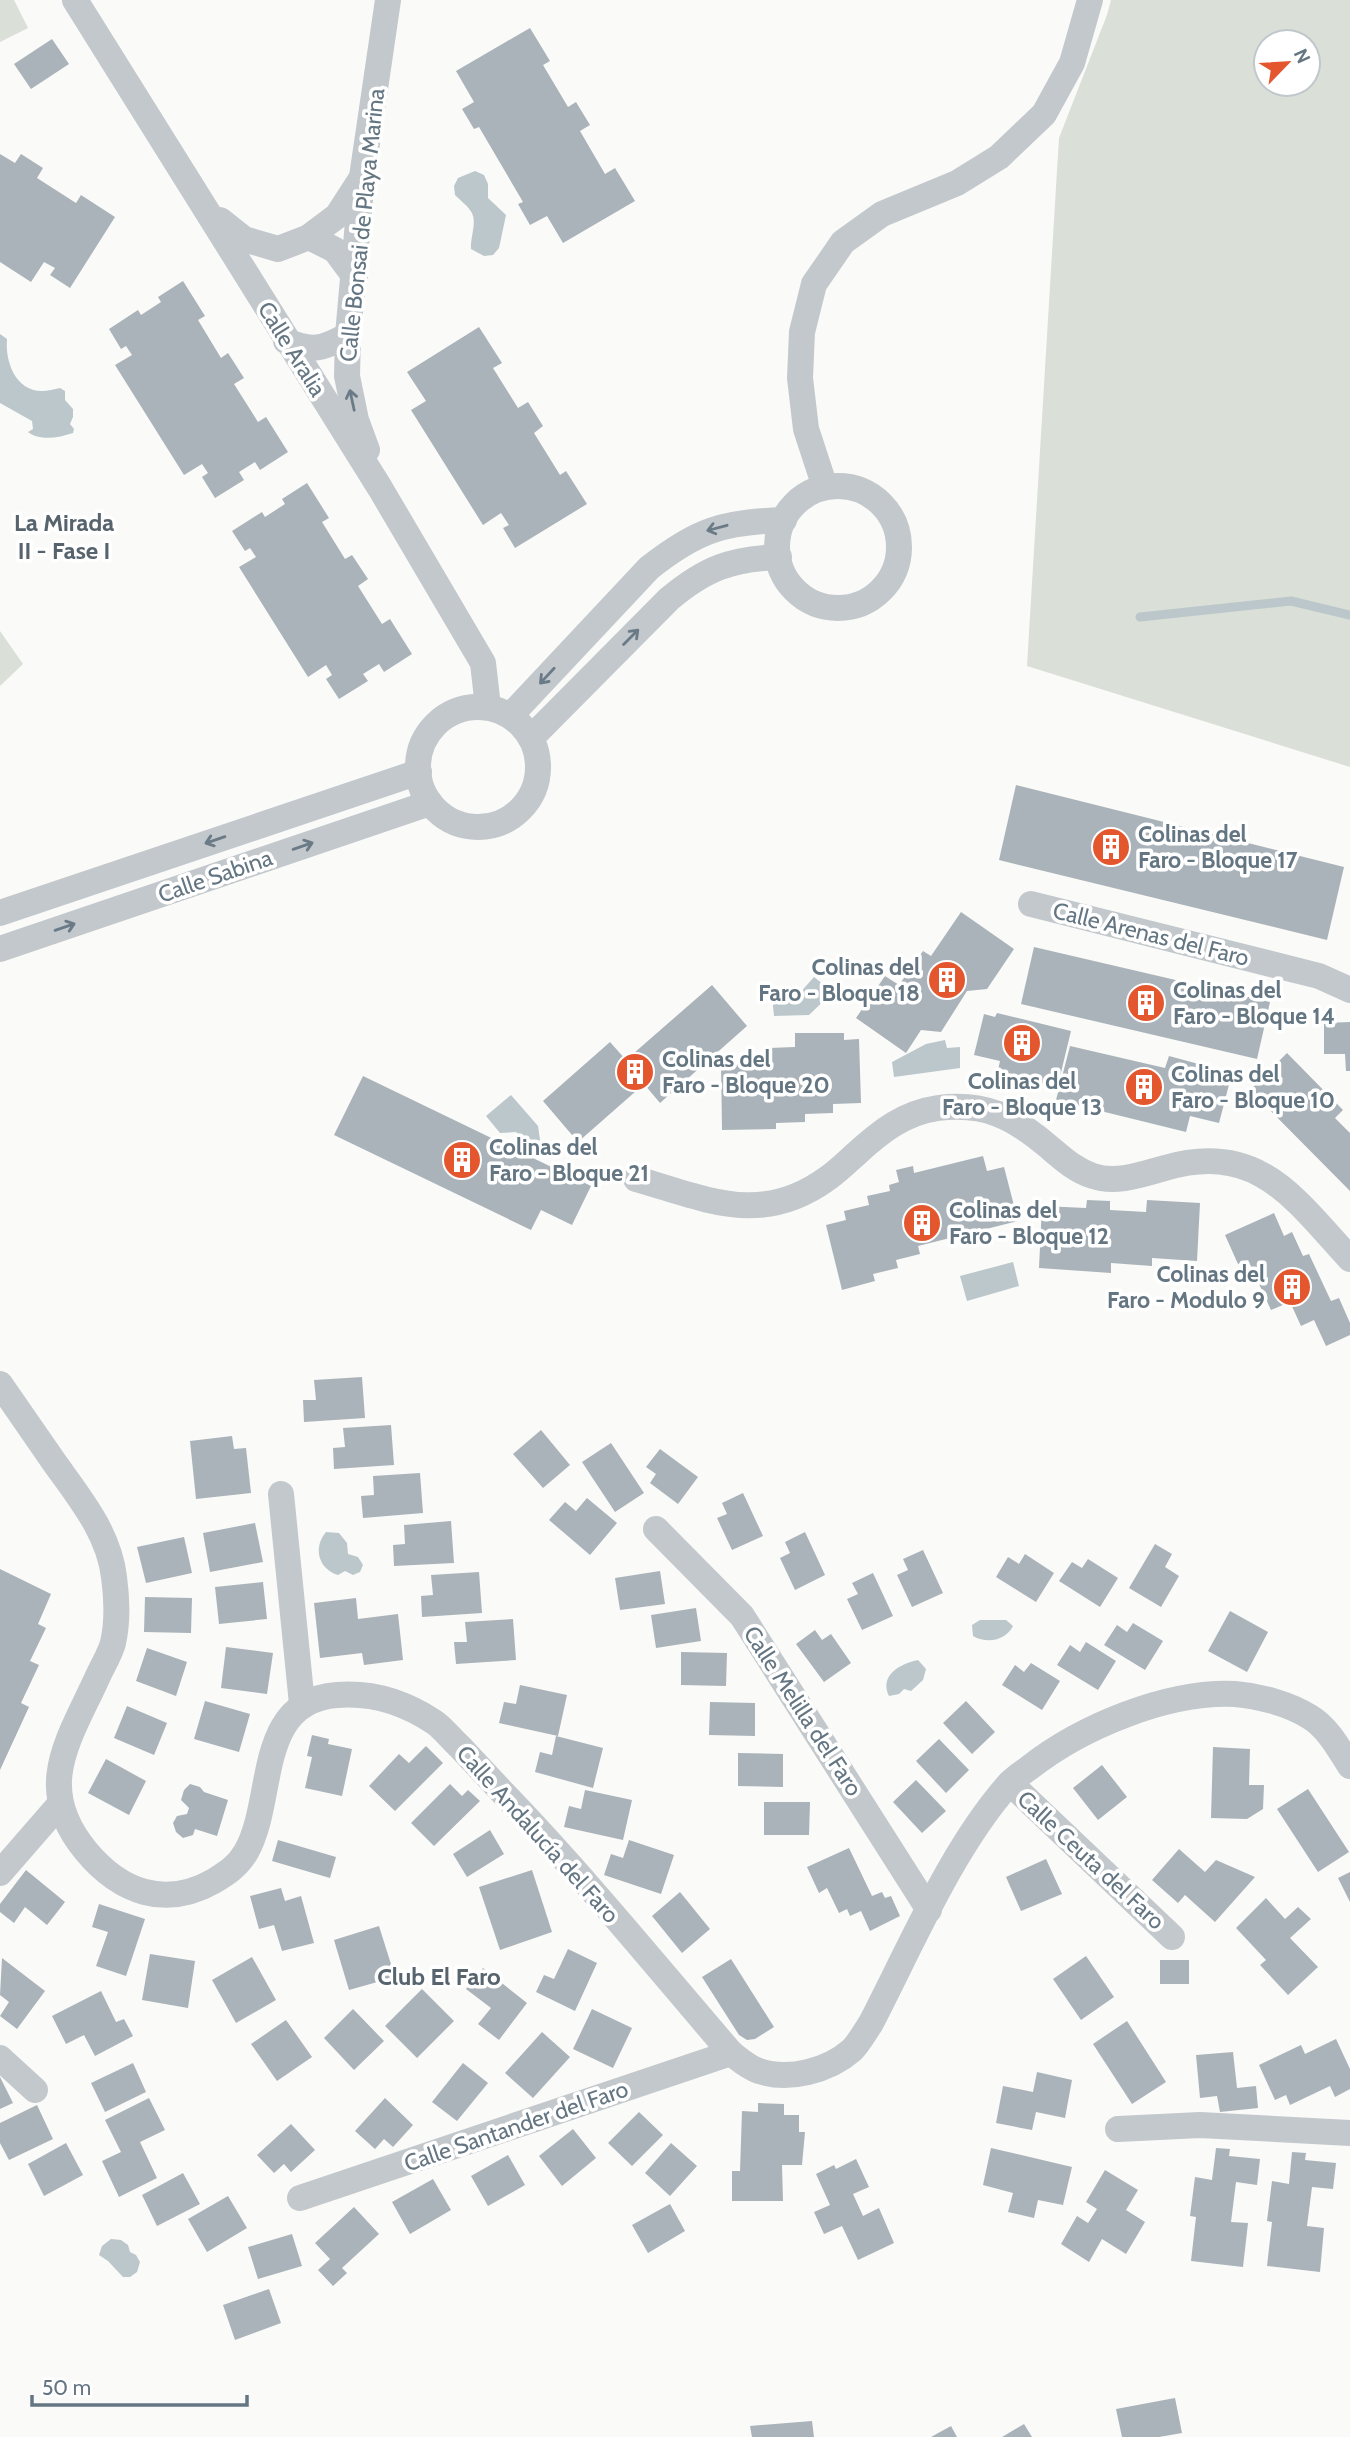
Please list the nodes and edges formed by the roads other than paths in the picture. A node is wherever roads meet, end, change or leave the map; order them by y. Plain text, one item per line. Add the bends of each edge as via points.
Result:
1 (75, 0) edge
2 (388, 0) edge
3 (1090, 0) edge
4 (362, 177) junction
5 (205, 208) junction
6 (309, 237) junction
7 (278, 249) junction
8 (355, 277) junction
9 (261, 299) junction
10 (348, 335) junction
11 (286, 341) junction
12 (825, 487) junction
13 (380, 488) junction
14 (784, 520) junction
15 (779, 557) junction
16 (499, 711) junction
17 (531, 738) junction
18 (419, 772) junction
19 (430, 803) junction
20 (1031, 904) dead end
21 (0, 913) edge
22 (0, 949) edge
23 (1350, 990) edge
24 (636, 1179) dead end
25 (1350, 1259) edge
26 (0, 1384) edge
27 (10, 1418) edge
28 (281, 1494) dead end
29 (656, 1528) dead end
30 (302, 1704) junction
31 (1350, 1766) edge
32 (1010, 1783) junction
33 (60, 1804) junction
34 (0, 1873) edge
35 (929, 1910) junction
36 (1172, 1937) dead end
37 (731, 2053) junction
38 (0, 2058) edge
39 (35, 2090) dead end
40 (1118, 2129) dead end
41 (1350, 2133) edge
42 (300, 2198) dead end

1 - 5 street, Calle Aralia
2 - 4 street, Calle Bonsai de Playa Marina
3 - 12 street via 1072,63 1044,114 999,157 957,183 882,214 844,242 814,284 802,332 800,378 806,429
4 - 6 street via 337,216
4 - 8 street, Calle Bonsai de Playa Marina
5 - 7 street via 244,239
5 - 9 street, Calle Aralia
6 - 7 street
6 - 8 street via 335,250
7 - 9 street via 262,274
8 - 10 street, Calle Bonsai de Playa Marina
9 - 11 street, Calle Aralia
10 - 11 street via 329,346 306,349
13 -> 10 street, Calle Bonsai de Playa Marina via 356,420 347,376
11 - 13 street, Calle Aralia
12 - 14 street via 806,494
12 - 15 street via 847,486 883,505 899,540 891,577 863,603 826,607 791,587
13 - 16 street, Calle Aralia via 483,663
14 - 15 street
14 -> 16 street via 720,527 675,547
17 -> 15 street via 692,580 723,565
16 - 17 street via 523,725
16 - 18 street via 469,706 435,724 424,740
17 - 19 street via 539,763 536,784 527,803 512,817 493,826 472,827 452,821
18 - 19 street
18 -> 21 street, Calle Sabina
22 -> 19 street, Calle Sabina
20 - 23 street, Calle Arenas del Faro via 1320,976
24 - 25 street via 733,1206 773,1205 828,1178 885,1128 908,1115 967,1107 996,1112 1023,1125 1075,1169 1096,1177 1130,1177 1189,1161 1212,1160 1257,1171 1284,1187
26 - 27 street
27 - 33 street via 80,1499 105,1540 114,1573 117,1607 112,1645 62,1756 57,1780
28 - 30 street
29 - 35 street, Calle Melilla del Faro via 742,1616
30 - 33 street via 285,1722 272,1754 247,1851 231,1871 204,1887 157,1896 133,1890 86,1851 69,1828
30 - 37 street, Calle Andalucía del Faro via 332,1695 368,1694 402,1703 437,1724 538,1829
31 - 32 street, Calle Andalucía del Faro via 1313,1718 1286,1705 1236,1694 1209,1695 1149,1706 1100,1726 1052,1750
32 - 35 street, Calle Andalucía del Faro via 966,1841
32 - 36 street, Calle Ceuta del Faro
33 - 34 street
35 - 37 street, Calle Andalucía del Faro via 871,2023 853,2049 831,2065 780,2075 759,2071
37 - 42 street, Calle Santander del Faro
38 - 39 street
40 - 41 street via 1200,2126

